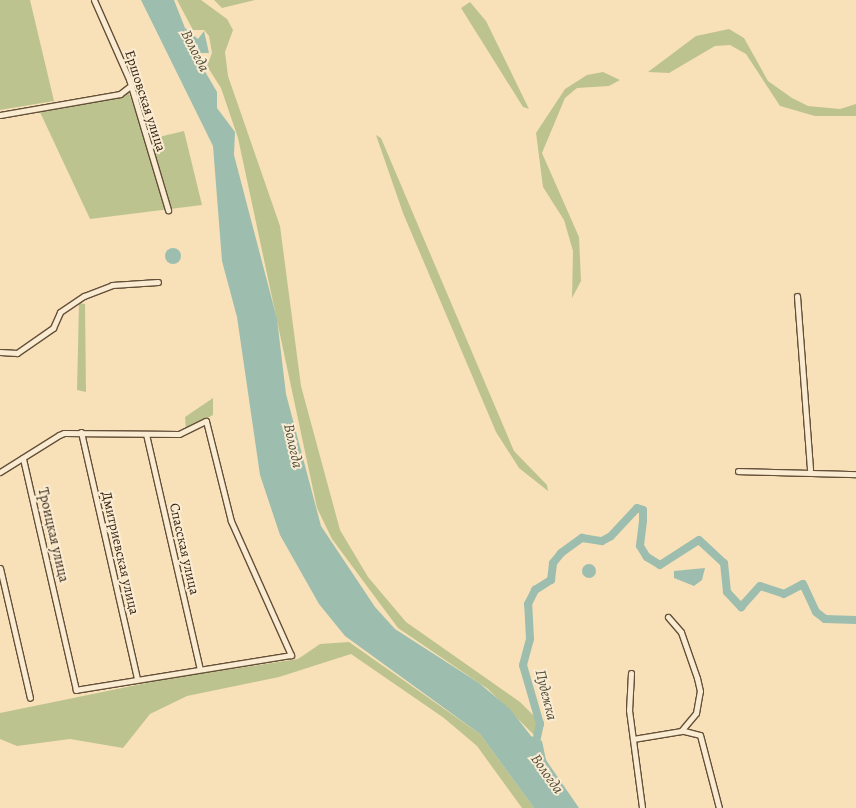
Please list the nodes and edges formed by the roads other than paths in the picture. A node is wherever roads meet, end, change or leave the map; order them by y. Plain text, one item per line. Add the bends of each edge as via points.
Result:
1 (94, 0) edge
2 (130, 87) junction
3 (0, 115) edge
4 (168, 210) dead end
5 (158, 282) dead end
6 (797, 296) dead end
7 (0, 352) edge
8 (81, 432) junction
9 (146, 434) junction
10 (23, 458) junction
11 (810, 470) junction
12 (738, 471) dead end
13 (0, 472) edge
14 (856, 474) edge
15 (0, 568) edge
16 (668, 617) dead end
17 (200, 669) junction
18 (631, 672) dead end
19 (137, 678) junction
20 (30, 698) dead end
21 (681, 731) junction
22 (633, 738) junction
23 (642, 808) edge
24 (719, 808) edge

1 - 2 street, Ершовская улица
2 - 3 street via 120,94
2 - 4 street, Ершовская улица
5 - 7 street via 112,285 84,296 60,312 53,328 17,352
6 - 11 street
8 - 9 street
8 - 10 street via 64,433
8 - 19 street, Дмитриевская улица
9 - 17 street, Спасская улица
9 - 17 street via 179,434 206,421 231,521 291,655
10 - 13 street
10 - 19 street, Троицкая улица via 76,690
11 - 12 street
11 - 14 street
15 - 20 street
16 - 21 street via 681,632 700,691 693,722
17 - 19 street
18 - 22 street
21 - 22 street
21 - 24 street via 700,735
22 - 23 street

